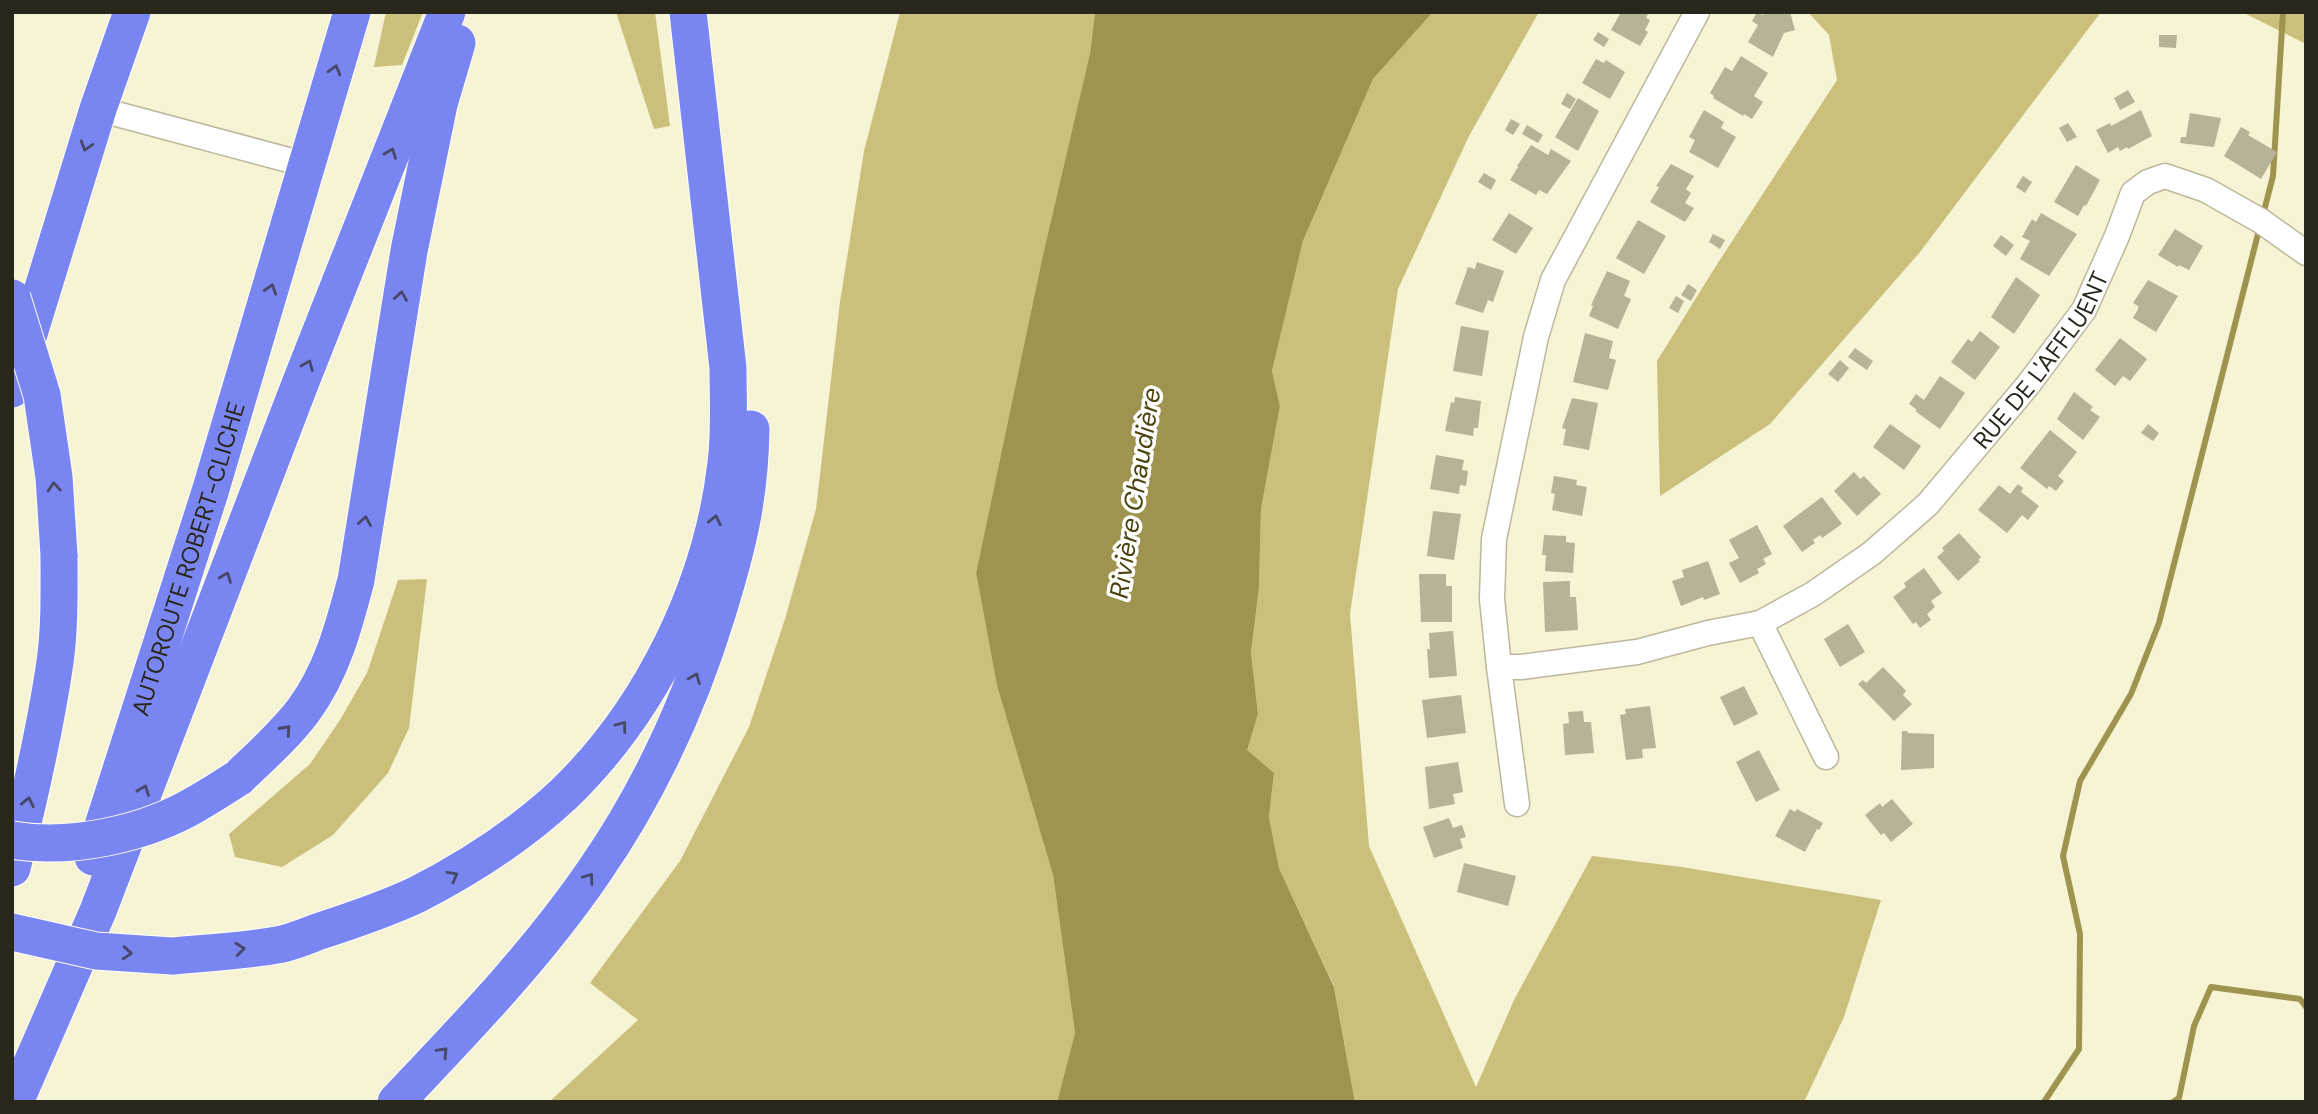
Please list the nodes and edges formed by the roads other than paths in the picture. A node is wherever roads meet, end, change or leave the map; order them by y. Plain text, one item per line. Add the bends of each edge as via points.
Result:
1 (132, 12) edge
2 (352, 12) edge
3 (447, 12) edge
4 (469, 12) edge
5 (690, 12) edge
6 (1697, 12) edge
7 (98, 109) junction
8 (307, 165) junction
9 (2306, 253) edge
10 (12, 298) edge
11 (12, 388) edge
12 (1760, 623) junction
13 (1499, 667) junction
14 (1826, 757) dead end
15 (1517, 804) dead end
16 (12, 840) edge
17 (12, 868) edge
18 (12, 932) edge
19 (15, 1102) edge
20 (396, 1102) edge

1 - 7 highway
8 -> 2 highway, AUTOROUTE ROBERT-CLICHE
19 -> 3 highway via 98,911
16 -> 4 highway, bridge via 69,841 126,831 194,806 237,778 302,712 326,674 356,580 409,251 439,103
18 -> 5 highway, bridge via 96,951 172,956 278,945 379,913 457,874 512,837 563,794 636,707 697,584 726,464 728,368
20 -> 5 highway via 511,979 594,873 627,819 656,766 707,649 739,539 751,460 748,355
6 - 13 street via 1553,280 1533,349 1494,539 1492,599
7 - 8 street
7 -> 11 highway
19 -> 8 highway, AUTOROUTE ROBERT-CLICHE via 210,492
9 - 12 street, RUE DE L'AFFLUENT via 2206,190 2165,176 2133,192 2084,310 1928,504 1872,553
17 -> 10 highway, bridge via 29,802 60,611 54,477 42,395
12 - 13 street, RUE DE L'AFFLUENT via 1637,652
12 - 14 street
13 - 15 street

